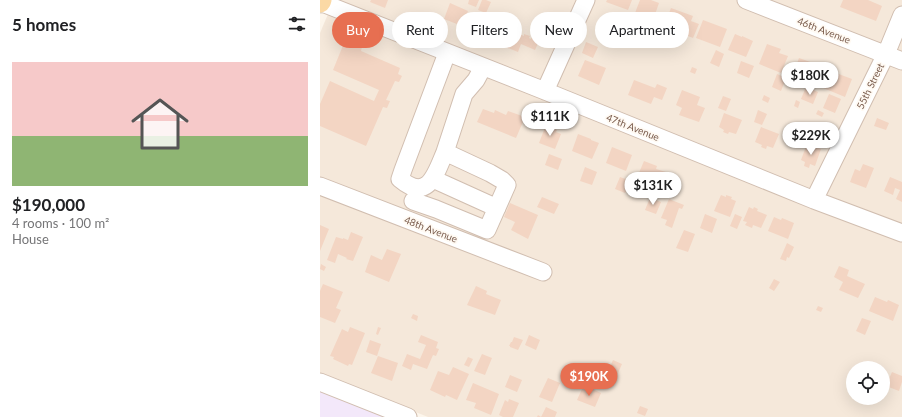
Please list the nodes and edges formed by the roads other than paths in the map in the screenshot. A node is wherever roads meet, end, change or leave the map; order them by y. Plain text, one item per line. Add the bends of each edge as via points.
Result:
1 (586, 0) edge
2 (746, 0) edge
3 (320, 1) edge
4 (902, 15) edge
5 (448, 53) junction
6 (886, 54) junction
7 (902, 61) edge
8 (483, 67) junction
9 (545, 92) junction
10 (445, 152) junction
11 (433, 179) junction
12 (320, 186) edge
13 (416, 195) junction
14 (814, 200) junction
15 (497, 208) junction
16 (404, 218) junction
17 (902, 233) edge
18 (542, 272) dead end
19 (320, 382) edge
20 (408, 417) edge

1 - 9 street
2 - 6 street, 46th Avenue
3 - 5 street, 47th Avenue
4 - 6 street, 55th Street
5 - 8 street, 47th Avenue
5 - 13 street via 400,179
6 - 7 street, 46th Avenue
6 - 14 street, 55th Street
8 - 9 street, 47th Avenue
8 - 10 street via 464,94
9 - 14 street, 47th Avenue
10 - 11 street
10 - 15 street via 490,173 507,185
11 - 13 street
11 - 15 street
12 - 16 street, 48th Avenue
13 - 15 street via 487,230
13 - 16 street
14 - 17 street, 47th Avenue
16 - 18 street, 48th Avenue
19 - 20 street

